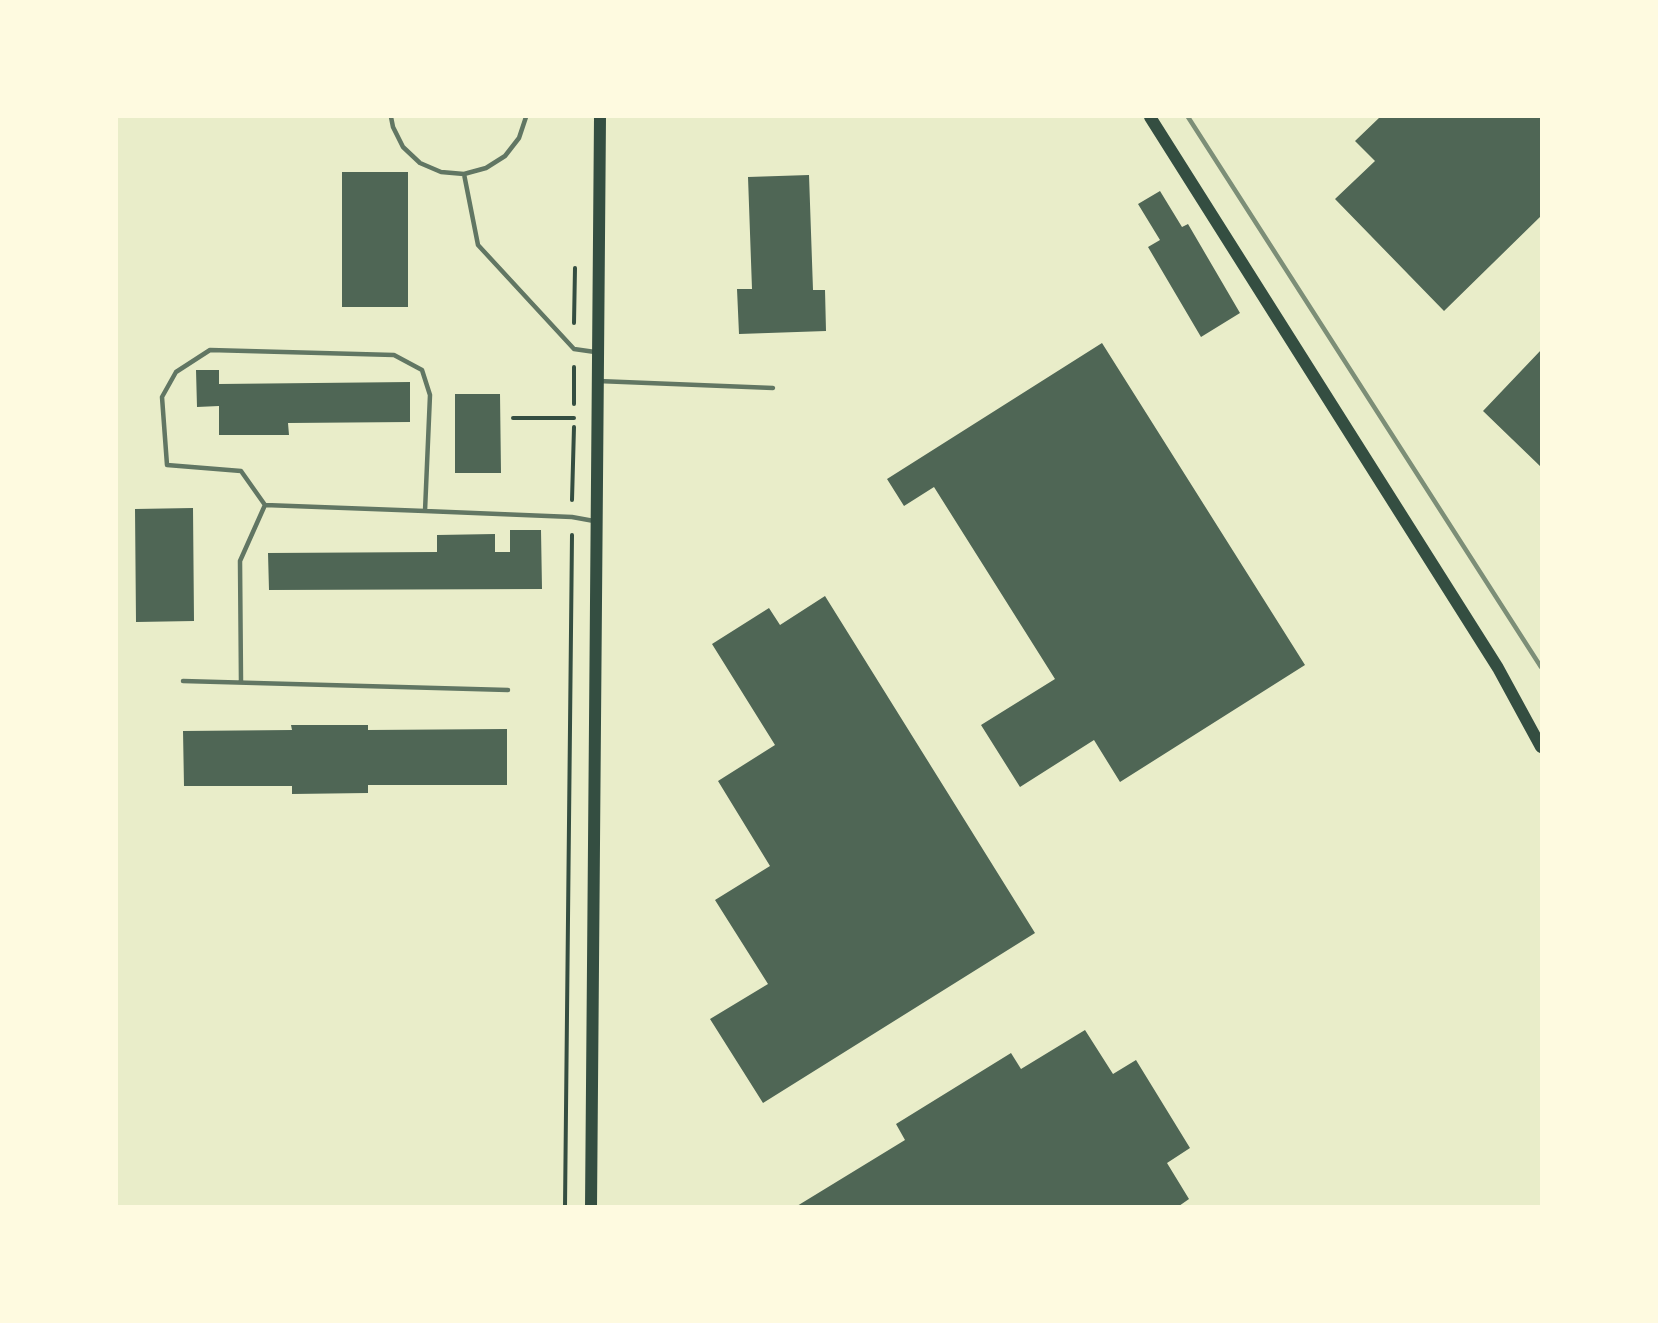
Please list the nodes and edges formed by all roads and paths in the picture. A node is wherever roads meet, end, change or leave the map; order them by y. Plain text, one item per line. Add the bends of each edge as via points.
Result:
1 (391, 117) edge
2 (526, 117) edge
3 (600, 117) edge
4 (1150, 117) edge
5 (464, 174) junction
6 (575, 267) dead end
7 (574, 349) junction
8 (598, 352) junction
9 (598, 381) junction
10 (773, 388) dead end
11 (513, 418) dead end
12 (574, 418) junction
13 (265, 505) junction
14 (425, 511) junction
15 (572, 517) junction
16 (597, 521) junction
17 (183, 681) dead end
18 (241, 682) junction
19 (507, 690) dead end
20 (1541, 747) edge
21 (565, 1206) edge
22 (591, 1206) edge

1 - 5 lane via 403,147 420,163 441,172
2 - 5 lane via 519,138 505,156 486,168
3 - 8 main road
4 - 20 main road via 1498,668
5 - 7 lane via 478,245
6 - 7 path
7 - 8 lane
7 - 12 path
8 - 9 main road
9 - 10 lane
9 - 16 main road
11 - 12 path
12 - 15 path
13 - 14 lane
13 - 14 lane via 241,471 167,465 162,397 176,372 210,350 394,355 422,370 430,395
13 - 18 lane via 240,561
14 - 15 lane
15 - 16 lane
15 - 21 path
16 - 22 main road
17 - 18 lane
18 - 19 lane

